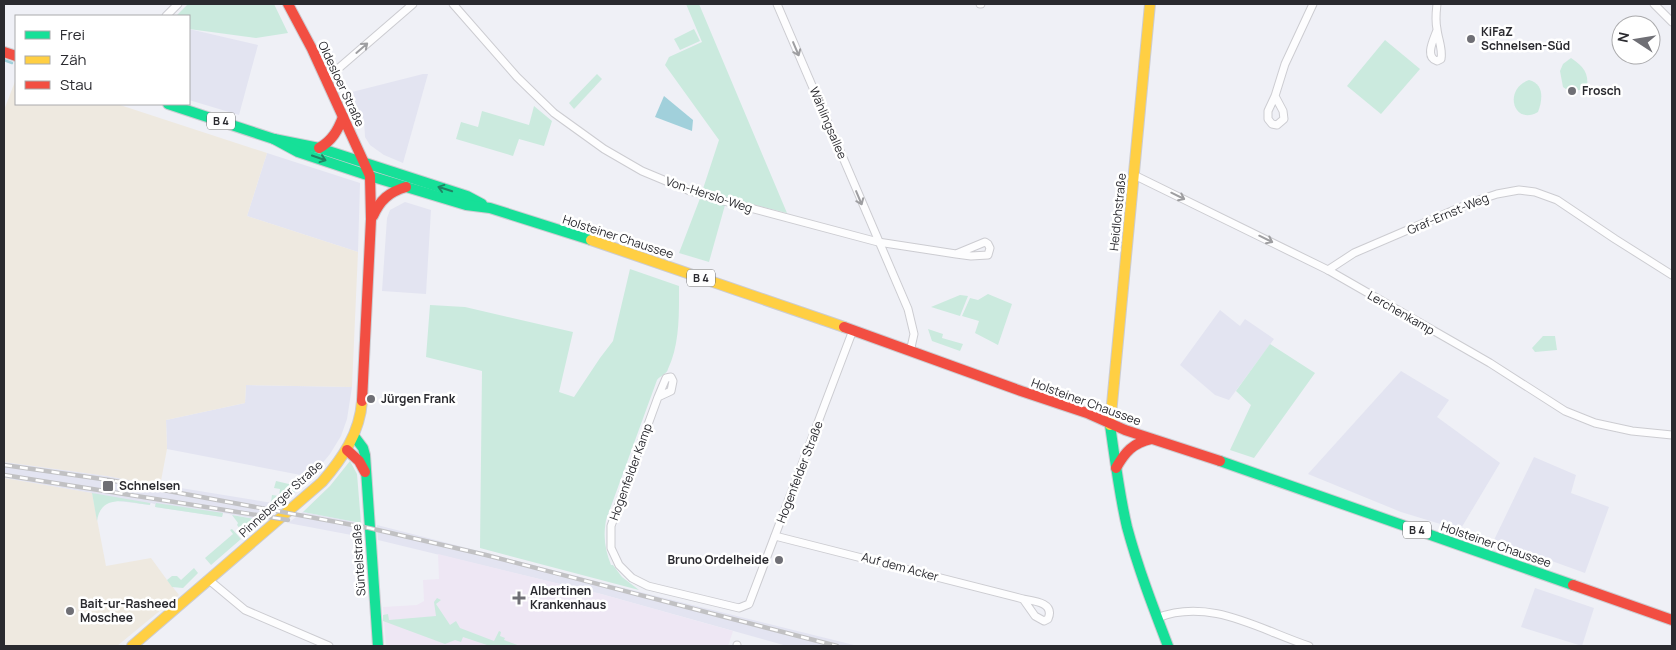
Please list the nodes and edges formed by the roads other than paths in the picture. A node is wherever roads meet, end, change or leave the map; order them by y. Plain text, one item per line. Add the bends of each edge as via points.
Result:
1 (178, 4) edge
2 (288, 4) edge
3 (413, 4) edge
4 (453, 4) edge
5 (777, 4) edge
6 (1150, 4) edge
7 (1313, 4) edge
8 (1437, 4) edge
9 (1654, 4) edge
10 (167, 15) edge
11 (1672, 22) edge
12 (1437, 30) dead end
13 (326, 80) junction
14 (1275, 96) dead end
15 (171, 105) edge
16 (343, 117) junction
17 (274, 139) junction
18 (319, 148) junction
19 (364, 162) junction
20 (1134, 175) junction
21 (370, 176) junction
22 (406, 187) junction
23 (490, 208) junction
24 (371, 219) junction
25 (878, 242) junction
26 (956, 254) dead end
27 (1328, 270) junction
28 (1672, 275) edge
29 (853, 330) junction
30 (910, 352) junction
31 (658, 397) dead end
32 (1110, 422) junction
33 (354, 436) junction
34 (1672, 436) edge
35 (1151, 439) junction
36 (347, 450) junction
37 (1116, 468) junction
38 (366, 472) junction
39 (776, 536) junction
40 (209, 580) junction
41 (1023, 599) dead end
42 (739, 608) joint
43 (1157, 618) junction
44 (1672, 620) edge
45 (132, 646) edge
46 (329, 646) edge
47 (378, 646) edge
48 (1168, 646) edge
49 (1309, 646) edge

1 - 10 street
2 - 13 main road, Oldesloer Straße
13 -> 3 street
4 - 25 street, Von-Herslo-Weg via 517,77 554,112 642,171 690,191
5 -> 25 street, Wählingsallee
6 - 20 main road, Heidlohstraße
7 - 14 street via 1285,64
8 - 12 street
9 - 11 street
13 - 16 main road, Oldesloer Straße
15 - 17 main road, Holsteiner Chaussee / B 4
16 - 18 main road via 335,134
16 - 19 main road, Oldesloer Straße
17 - 18 main road, Holsteiner Chaussee / B 4
17 -> 21 main road, Holsteiner Chaussee / B 4 via 298,152
18 - 19 main road, Holsteiner Chaussee / B 4
19 - 21 main road, Oldesloer Straße
23 -> 19 main road, Holsteiner Chaussee / B 4 via 467,196
20 -> 27 street, Lerchenkamp
20 - 32 main road, Heidlohstraße
21 - 22 main road, Holsteiner Chaussee / B 4
21 - 24 main road, Pinneberger Straße
22 - 23 main road, Holsteiner Chaussee / B 4
22 - 24 main road via 383,198
23 - 29 main road, Holsteiner Chaussee / B 4
24 - 33 main road, Pinneberger Straße via 362,404
25 - 26 street
25 - 30 street, Wählingsallee via 908,309 914,334
27 - 28 street, Graf-Ernst-Weg via 1354,253 1473,202 1519,190 1557,200
27 - 34 street, Lerchenkamp via 1490,363 1565,411 1595,423
29 - 30 main road, Holsteiner Chaussee / B 4
29 - 39 street, Hogenfelder Straße
30 - 32 main road, Holsteiner Chaussee / B 4
31 - 42 street, Hogenfelder Kamp via 611,526 611,548 619,565 632,578 648,586
32 - 35 main road, Holsteiner Chaussee / B 4
32 - 37 main road, Heidlohstraße
33 - 36 main road, Pinneberger Straße
33 - 38 main road, Süntelstraße via 365,451
35 - 37 main road via 1129,448
35 - 44 main road, Holsteiner Chaussee / B 4
36 - 38 main road
36 - 40 main road, Pinneberger Straße via 322,482
37 - 43 main road, Heidlohstraße via 1127,527
38 - 47 main road, Süntelstraße
39 - 41 street, Auf dem Acker
39 - 42 street, Hogenfelder Straße via 749,604
40 - 45 main road, Pinneberger Straße
40 - 46 street via 245,610
43 - 48 main road, Heidlohstraße
43 - 49 street via 1185,612 1223,614

